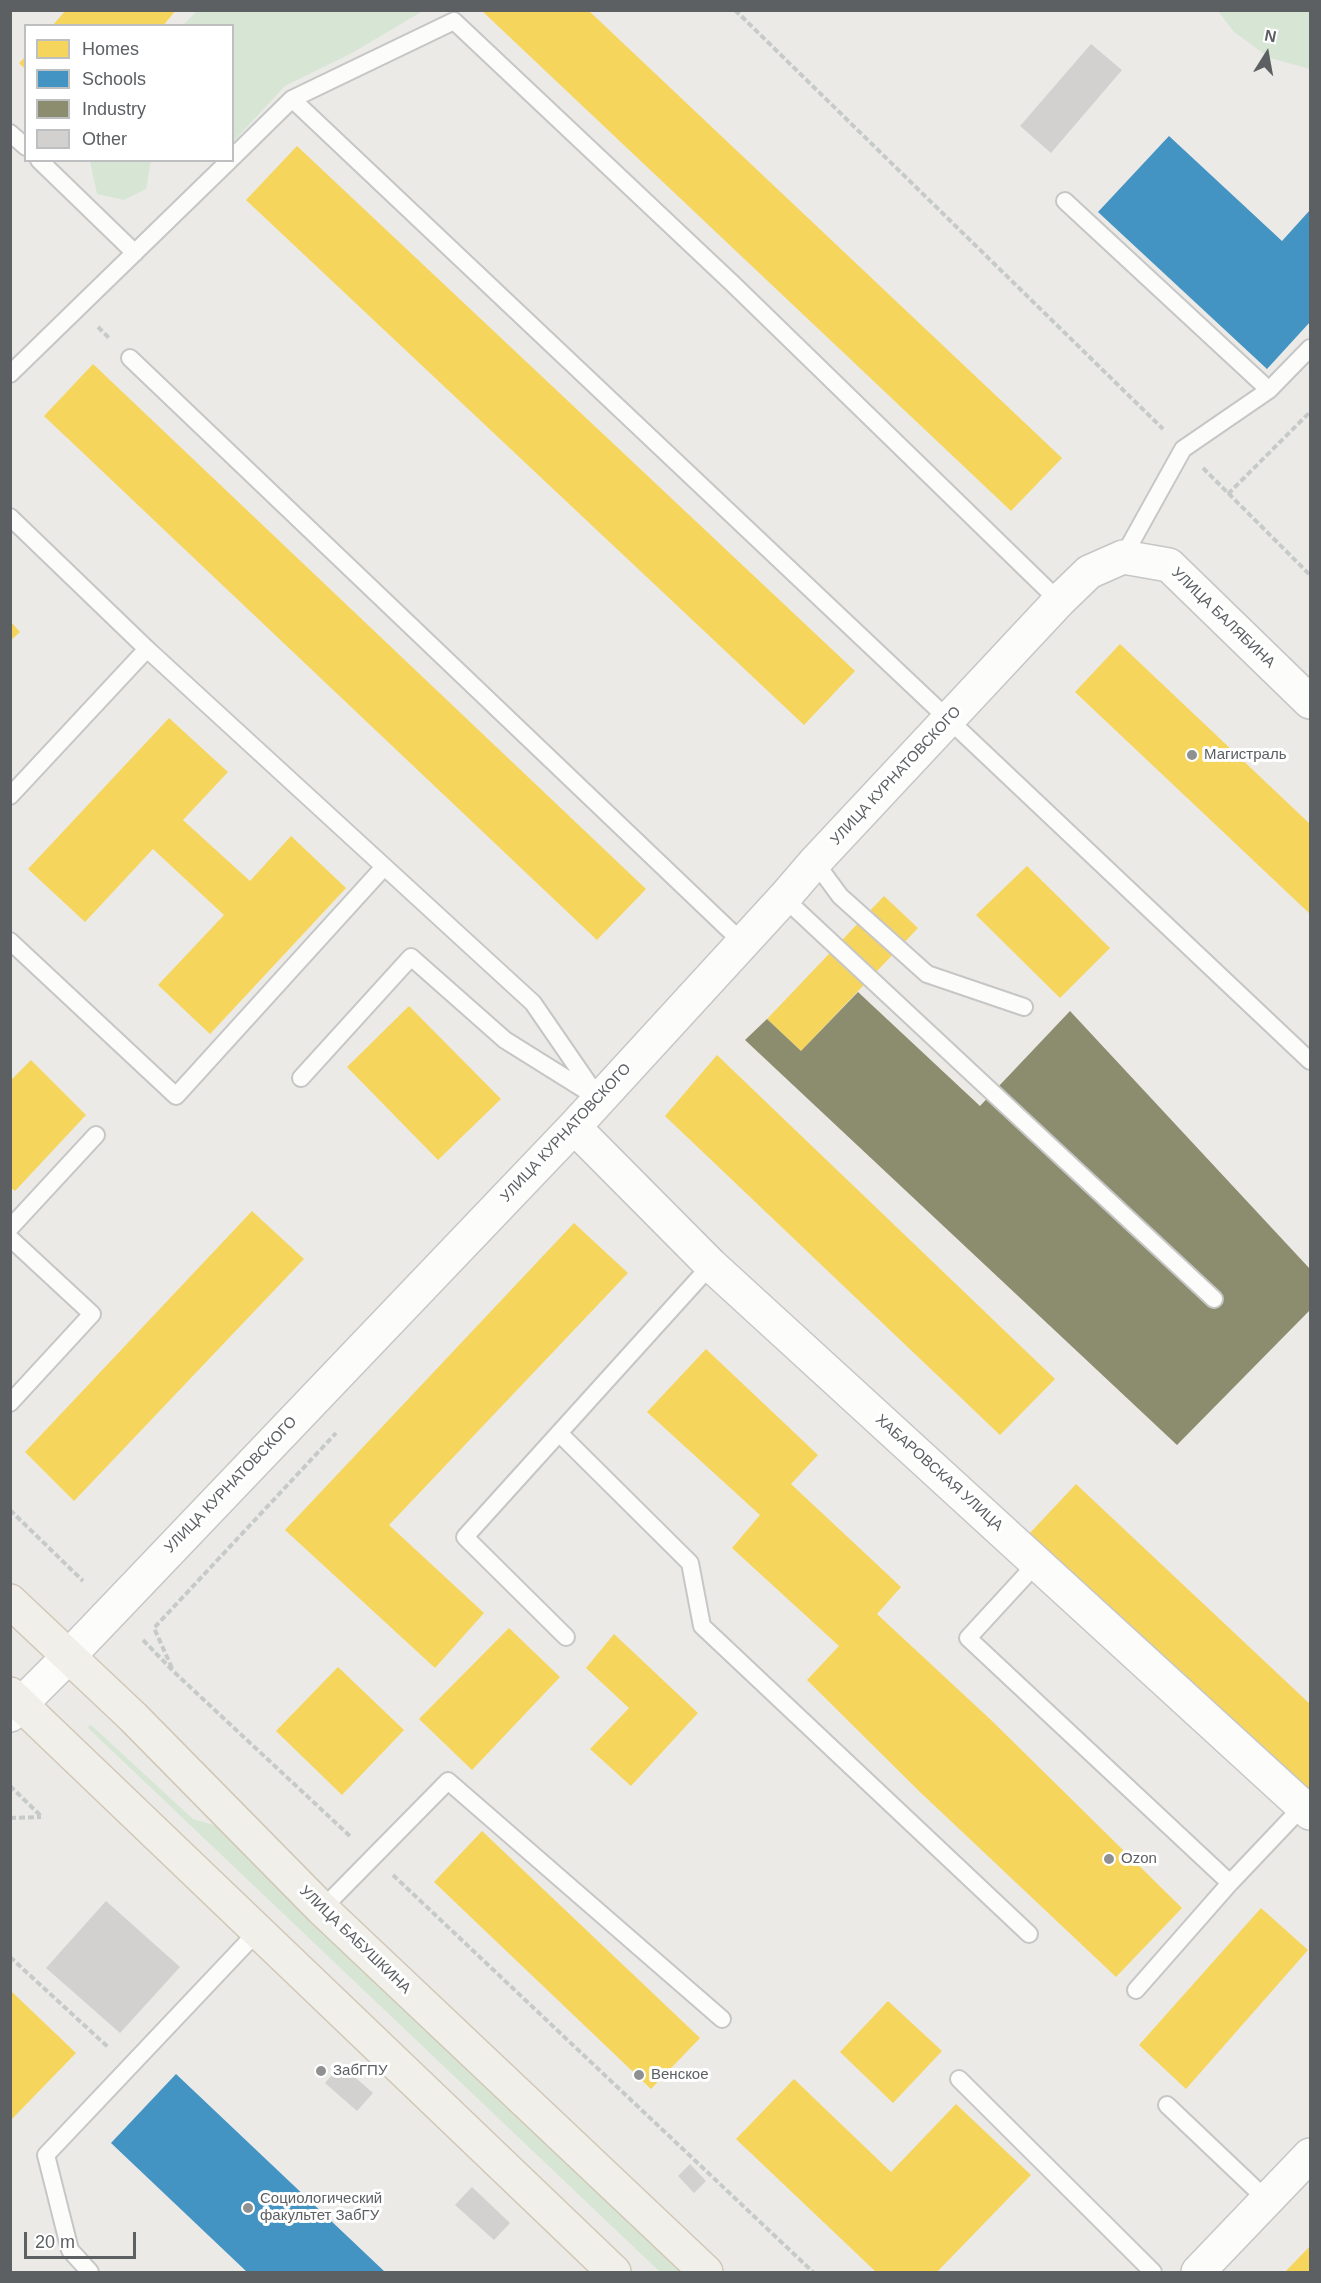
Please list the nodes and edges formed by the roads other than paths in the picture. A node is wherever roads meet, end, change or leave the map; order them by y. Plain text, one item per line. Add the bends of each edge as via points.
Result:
1 (292, 99) junction
2 (10, 133) edge
3 (24, 145) edge
4 (234, 156) edge
5 (41, 162) edge
6 (228, 162) edge
7 (1065, 201) dead end
8 (135, 253) junction
9 (1311, 348) edge
10 (130, 358) road end
11 (10, 374) edge
12 (1269, 390) junction
13 (10, 517) edge
14 (1123, 557) junction
15 (1059, 601) junction
16 (147, 649) junction
17 (1311, 702) edge
18 (949, 720) junction
19 (10, 796) edge
20 (815, 862) junction
21 (384, 867) junction
22 (784, 898) junction
23 (10, 941) edge
24 (743, 943) junction
25 (1024, 1007) dead end
26 (1311, 1060) edge
27 (301, 1078) dead end
28 (599, 1099) junction
29 (574, 1127) junction
30 (96, 1135) dead end
31 (10, 1228) edge
32 (10, 1238) edge
33 (711, 1265) junction
34 (1214, 1299) dead end
35 (10, 1403) edge
36 (560, 1433) junction
37 (1037, 1563) junction
38 (10, 1601) edge
39 (566, 1637) dead end
40 (68, 1657) junction
41 (14, 1704) edge
42 (1307, 1809) edge
43 (1230, 1883) junction
44 (322, 1909) junction
45 (258, 1931) junction
46 (1029, 1934) dead end
47 (1136, 1990) dead end
48 (722, 2019) dead end
49 (959, 2079) dead end
50 (1167, 2105) dead end
51 (1311, 2155) edge
52 (1268, 2200) junction
53 (90, 2272) edge
54 (614, 2272) edge
55 (706, 2272) edge
56 (1153, 2272) edge
57 (1198, 2272) edge

1 - 4 lane
1 - 15 lane via 454,21 733,284
1 - 18 lane
2 - 3 lane
5 - 8 lane
6 - 8 lane
7 - 12 lane
8 - 11 lane
9 - 12 lane
10 - 24 lane
12 - 14 lane via 1183,449
13 - 16 lane
14 - 15 street, УЛИЦА КУРНАТОВСКОГО via 1089,572
14 - 17 street, УЛИЦА БАЛЯБИНА via 1169,565
15 - 18 street, УЛИЦА КУРНАТОВСКОГО
16 - 19 lane
16 - 21 lane
18 - 20 street, УЛИЦА КУРНАТОВСКОГО
18 - 26 lane
20 - 22 street, УЛИЦА КУРНАТОВСКОГО
20 - 25 lane via 840,896 927,974
21 - 23 lane via 176,1096
21 - 28 lane via 533,1003
22 - 24 street, УЛИЦА КУРНАТОВСКОГО
22 - 34 lane
24 - 28 street, УЛИЦА КУРНАТОВСКОГО
27 - 28 lane via 411,957 505,1040
28 - 29 street, УЛИЦА КУРНАТОВСКОГО
29 - 33 street, ХАБАРОВСКАЯ УЛИЦА
29 - 40 street, УЛИЦА КУРНАТОВСКОГО
30 - 31 lane
32 - 35 lane via 92,1314
33 - 36 lane
33 - 37 street, ХАБАРОВСКАЯ УЛИЦА
36 - 39 lane via 465,1537
36 - 46 lane via 690,1563 702,1626
37 - 42 street, ХАБАРОВСКАЯ УЛИЦА
37 - 43 lane via 968,1638
38 - 40 main road, УЛИЦА БАБУШКИНА
40 - 41 street, УЛИЦА КУРНАТОВСКОГО
40 - 44 main road, УЛИЦА БАБУШКИНА via 133,1717
41 - 45 main road
42 - 43 lane
43 - 47 lane
44 - 48 lane via 448,1781
44 - 55 main road, УЛИЦА БАБУШКИНА
45 - 53 lane via 46,2155 70,2250
45 - 54 main road
49 - 56 lane
50 - 52 lane
51 - 52 street
52 - 57 street

